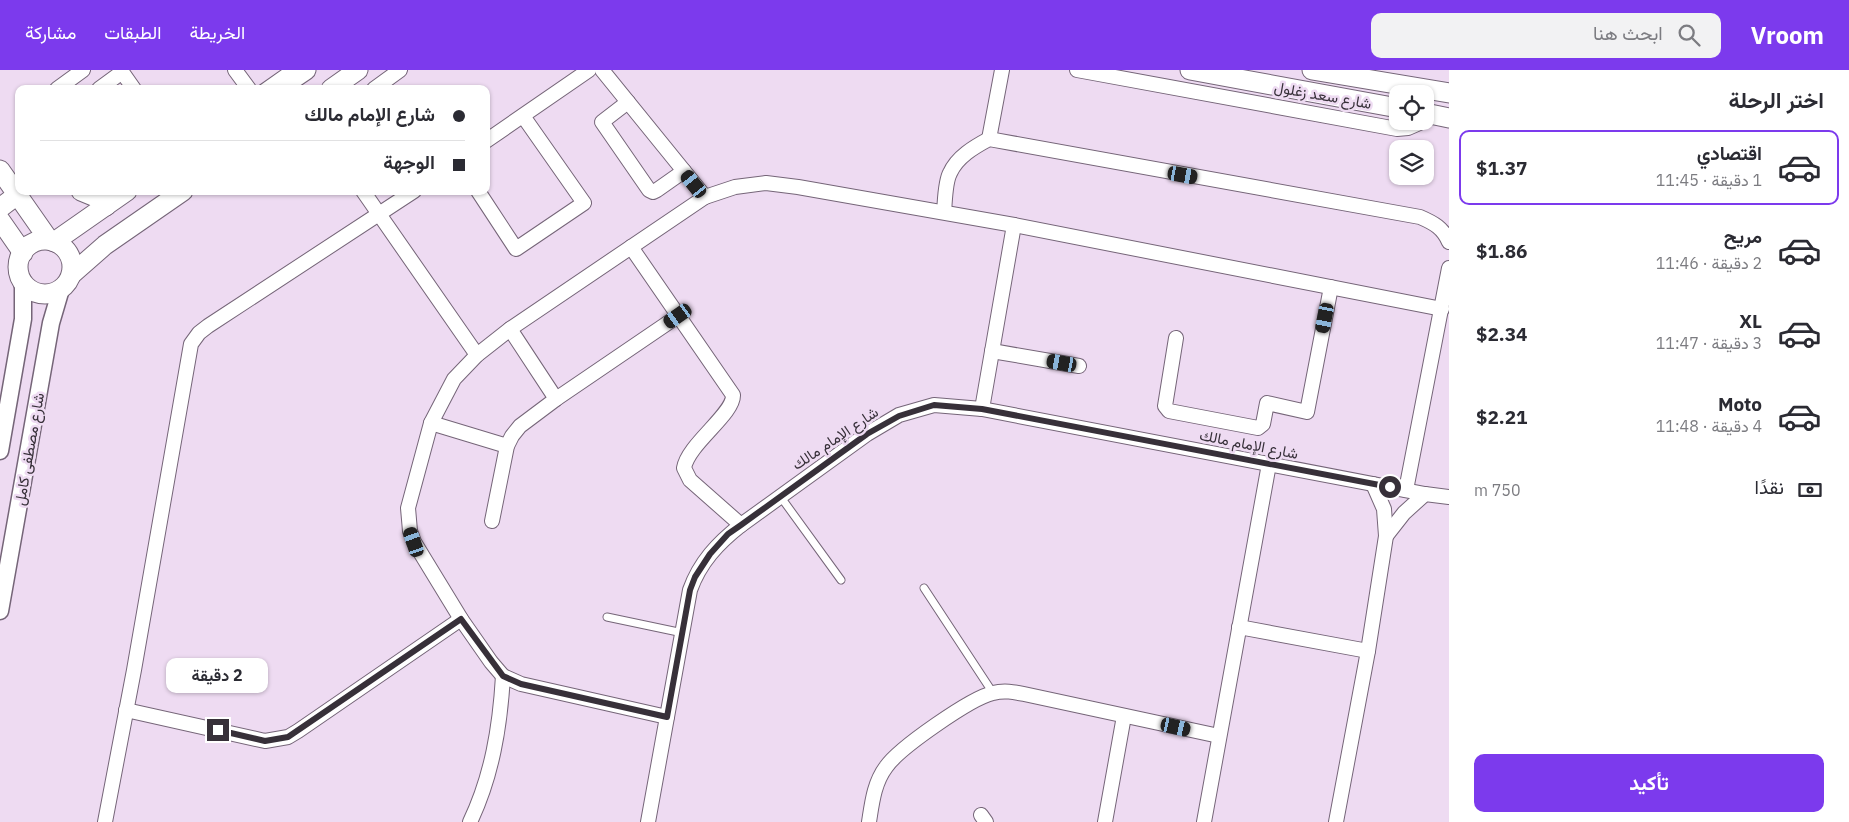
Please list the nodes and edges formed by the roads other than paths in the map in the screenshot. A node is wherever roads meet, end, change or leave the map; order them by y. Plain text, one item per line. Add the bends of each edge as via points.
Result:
1 (83, 70) edge
2 (235, 70) edge
3 (288, 70) edge
4 (306, 70) edge
5 (358, 70) edge
6 (400, 70) edge
7 (589, 70) edge
8 (602, 70) edge
9 (1002, 70) edge
10 (1077, 70) edge
11 (1190, 70) edge
12 (1312, 70) edge
13 (122, 71) edge
14 (62, 85) edge
15 (105, 85) edge
16 (131, 85) edge
17 (246, 85) edge
18 (267, 85) edge
19 (284, 85) edge
20 (337, 85) edge
21 (379, 85) edge
22 (1449, 93) edge
23 (628, 102) junction
24 (1389, 106) edge
25 (523, 116) junction
26 (1389, 127) edge
27 (490, 138) edge
28 (989, 139) junction
29 (0, 161) edge
30 (15, 168) edge
31 (0, 170) edge
32 (684, 171) junction
33 (15, 192) edge
34 (17, 195) joint
35 (91, 195) edge
36 (121, 195) edge
37 (177, 195) edge
38 (366, 195) edge
39 (408, 195) edge
40 (481, 195) edge
41 (705, 197) junction
42 (106, 206) junction
43 (0, 208) edge
44 (944, 212) junction
45 (380, 215) junction
46 (0, 220) edge
47 (1014, 225) junction
48 (51, 241) junction
49 (1449, 242) edge
50 (631, 247) junction
51 (23, 253) junction
52 (1449, 268) edge
53 (23, 281) junction
54 (66, 282) junction
55 (1331, 287) junction
56 (1442, 308) junction
57 (678, 316) junction
58 (22, 328) junction
59 (510, 329) junction
60 (49, 336) junction
61 (1176, 338) dead end
62 (992, 351) junction
63 (477, 355) junction
64 (1079, 366) dead end
65 (556, 399) junction
66 (982, 409) junction
67 (431, 423) junction
68 (507, 446) junction
69 (0, 451) edge
70 (1269, 464) junction
71 (1373, 484) junction
72 (1406, 490) junction
73 (1425, 494) junction
74 (779, 496) junction
75 (1449, 497) edge
76 (492, 522) dead end
77 (741, 525) junction
78 (1386, 536) junction
79 (841, 580) dead end
80 (924, 588) dead end
81 (0, 611) edge
82 (607, 617) dead end
83 (461, 619) junction
84 (1239, 627) junction
85 (683, 633) junction
86 (1368, 651) junction
87 (503, 676) junction
88 (993, 693) junction
89 (126, 710) junction
90 (1124, 716) junction
91 (667, 717) junction
92 (1219, 736) junction
93 (105, 822) edge
94 (470, 822) edge
95 (648, 822) edge
96 (869, 822) edge
97 (1105, 822) edge
98 (1204, 822) edge
99 (1336, 822) edge

1 - 14 street
2 - 17 street
3 - 18 lane
4 - 19 main road
5 - 20 main road
6 - 21 street
7 - 25 street
8 - 23 street
9 - 28 street
10 - 26 street
11 - 24 main road, شارع سعد زغلول
12 - 22 main road, شارع سعد زغلول
13 - 15 street
13 - 16 street
23 - 32 street
23 - 32 street via 602,122 649,190 657,190
25 - 27 street
25 - 40 street via 584,203 516,249
28 - 44 street via 967,154 949,174
28 - 49 street via 1420,217 1434,223
29 - 30 main road
31 - 33 main road
32 - 41 street
34 - 43 main road
34 - 48 main road
35 - 42 main road
36 - 42 main road
37 - 54 main road via 105,245
38 - 45 street
39 - 45 street
41 - 44 street via 735,187 766,183
41 - 50 street
42 - 48 main road
44 - 47 street
45 - 63 street
45 - 89 street via 208,326 191,344
46 - 51 main road
47 - 55 street
47 - 62 street
48 - 51 main road via 34,243
48 - 54 main road via 69,255 72,264
50 - 57 street
50 - 59 street
51 - 53 main road via 19,267
52 - 56 street
53 - 54 main road via 28,288 45,294 53,293
53 - 58 street, شارع مصطفى كامل
54 - 60 street, شارع مصطفى كامل via 53,312
55 - 56 street
55 - 61 street via 1307,412 1267,402 1263,424 1258,428 1169,411 1165,406
56 - 72 street
57 - 65 street
57 - 77 street via 733,396 725,412 688,455 684,468 690,480
58 - 60 street
58 - 69 street, شارع مصطفى كامل
59 - 63 street
59 - 65 street
60 - 81 street, شارع مصطفى كامل
62 - 64 street
62 - 66 street
63 - 67 street via 454,379
65 - 68 street via 520,426
66 - 70 street, شارع الإمام مالك
66 - 74 street, شارع الإمام مالك via 934,405 899,416 867,434
67 - 68 street
67 - 83 street via 408,508 410,531
68 - 76 street
70 - 71 street, شارع الإمام مالك
70 - 84 street
71 - 72 street, شارع الإمام مالك
71 - 78 street via 1384,509
72 - 73 street, شارع الإمام مالك
73 - 75 street, شارع الإمام مالك
73 - 78 street
74 - 77 street, شارع الإمام مالك
74 - 79 lane
77 - 85 street, شارع الإمام مالك via 701,565 690,590
78 - 86 street
80 - 88 lane
82 - 85 lane
83 - 87 street
83 - 89 street via 298,731 279,739 265,741
84 - 86 street
84 - 92 street
85 - 91 street, شارع الإمام مالك
86 - 99 street
87 - 91 street via 521,684
87 - 94 street via 496,746
88 - 90 street via 1008,691
88 - 96 street via 962,707 895,756 879,779
89 - 93 street
90 - 92 street
90 - 97 street
91 - 95 street, شارع الإمام مالك
92 - 98 street

